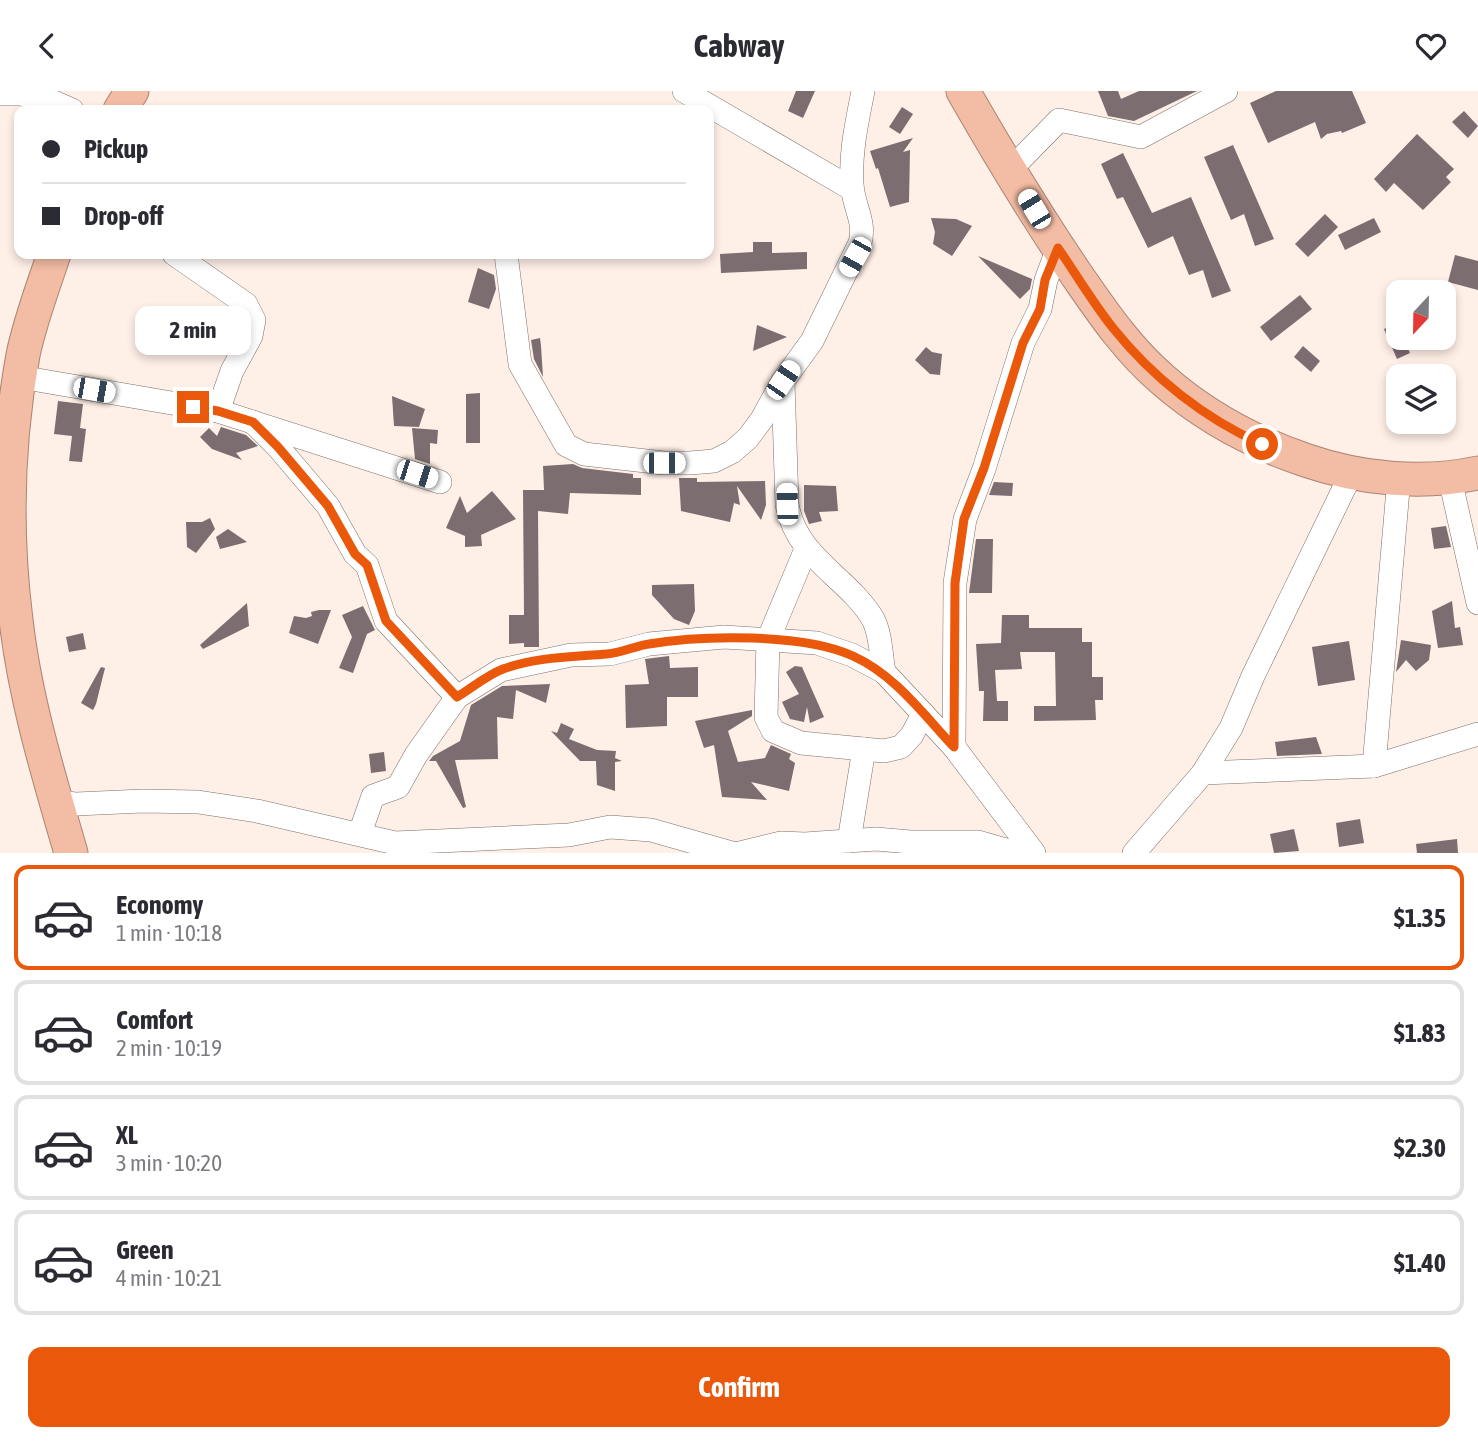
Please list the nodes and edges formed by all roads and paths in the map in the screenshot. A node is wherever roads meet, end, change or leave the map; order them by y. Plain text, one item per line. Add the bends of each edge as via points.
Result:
1 (684, 91) edge
2 (863, 91) edge
3 (963, 91) edge
4 (1226, 91) edge
5 (0, 94) edge
6 (49, 95) edge
7 (64, 105) edge
8 (708, 105) edge
9 (714, 108) edge
10 (1010, 170) junction
11 (852, 189) junction
12 (1058, 248) junction
13 (52, 259) edge
14 (181, 259) edge
15 (507, 259) edge
16 (20, 377) junction
17 (783, 380) junction
18 (218, 411) junction
19 (7, 414) edge
20 (253, 422) junction
21 (1351, 474) junction
22 (1464, 476) edge
23 (1399, 478) junction
24 (440, 482) dead end
25 (806, 549) junction
26 (1478, 603) edge
27 (768, 640) junction
28 (884, 672) junction
29 (457, 697) junction
30 (923, 714) junction
31 (1478, 734) edge
32 (954, 747) junction
33 (864, 749) junction
34 (1374, 766) junction
35 (1203, 772) junction
36 (56, 801) junction
37 (360, 833) junction
38 (849, 841) junction
39 (425, 848) edge
40 (806, 849) edge
41 (71, 853) edge
42 (732, 853) edge
43 (740, 853) edge
44 (1017, 853) edge
45 (1034, 853) edge
46 (1134, 853) edge

1 - 8 street
2 - 11 street via 852,145
3 - 10 highway
4 - 10 street via 1141,137 1059,120
5 - 6 street
6 - 7 street
9 - 11 street
10 - 12 highway
11 - 17 street via 862,220 860,243 822,323
12 - 21 highway via 1114,329 1161,379 1244,436
12 - 32 street via 964,519 955,583
13 - 16 highway
14 - 18 street via 246,304 254,320
15 - 17 street via 520,363 566,445 584,454 664,463 714,461 748,438
16 - 18 street
16 - 19 highway
17 - 25 street via 787,504
18 - 20 street
19 - 36 highway via 16,621
20 - 24 street
20 - 29 street via 328,506 355,554 367,565 386,621
21 - 23 highway
21 - 35 street via 1231,728
22 - 23 highway
22 - 26 street
23 - 34 street
25 - 27 street
25 - 28 street via 873,620
27 - 28 street via 817,643
27 - 29 street via 649,644 610,654 534,661 501,670
27 - 33 street via 766,717 773,731 801,743
28 - 30 street
29 - 37 street via 398,787 373,796
30 - 32 street
30 - 33 street via 901,747
31 - 34 street
32 - 45 street
33 - 38 street
34 - 35 street
35 - 46 street
36 - 37 street via 198,802
36 - 41 highway
37 - 39 street
38 - 40 street
38 - 44 street via 978,842
39 - 42 street via 610,827 651,830
40 - 43 street via 781,843

